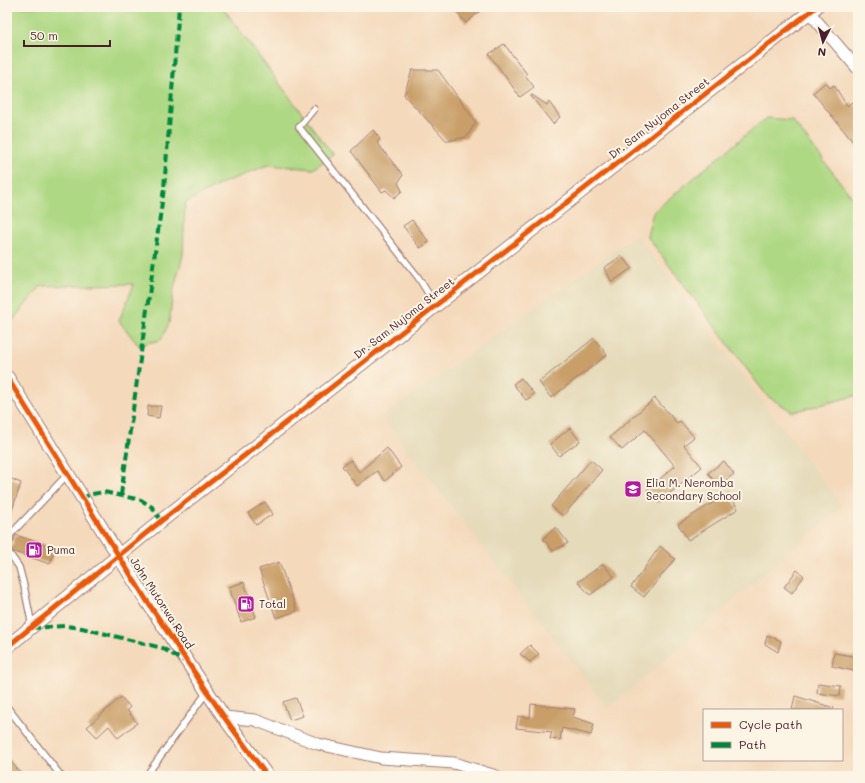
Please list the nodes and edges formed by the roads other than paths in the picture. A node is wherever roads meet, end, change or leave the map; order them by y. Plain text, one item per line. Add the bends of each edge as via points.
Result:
1 (813, 9) edge
2 (858, 69) edge
3 (314, 110) dead end
4 (436, 306) junction
5 (7, 377) edge
6 (67, 475) junction
7 (7, 546) edge
8 (7, 550) edge
9 (118, 555) junction
10 (32, 628) junction
11 (7, 647) edge
12 (207, 691) junction
13 (7, 707) edge
14 (224, 717) junction
15 (61, 776) edge
16 (146, 776) edge
17 (267, 776) edge
18 (496, 776) edge

1 - 2 street
1 - 4 street, Dr. Sam Nujoma Street
3 - 4 lane via 299,127 418,277
4 - 9 street, Dr. Sam Nujoma Street
5 - 6 street, John Mutorwa Road
6 - 7 lane via 11,534
6 - 9 street, John Mutorwa Road
8 - 10 lane via 19,568
9 - 10 street, Dr. Sam Nujoma Street
9 - 12 street, John Mutorwa Road
10 - 11 street, Dr. Sam Nujoma Street
12 - 14 street, John Mutorwa Road
12 - 16 lane
13 - 15 lane
14 - 17 street, John Mutorwa Road
14 - 18 street via 255,720 318,744 367,755 454,763

